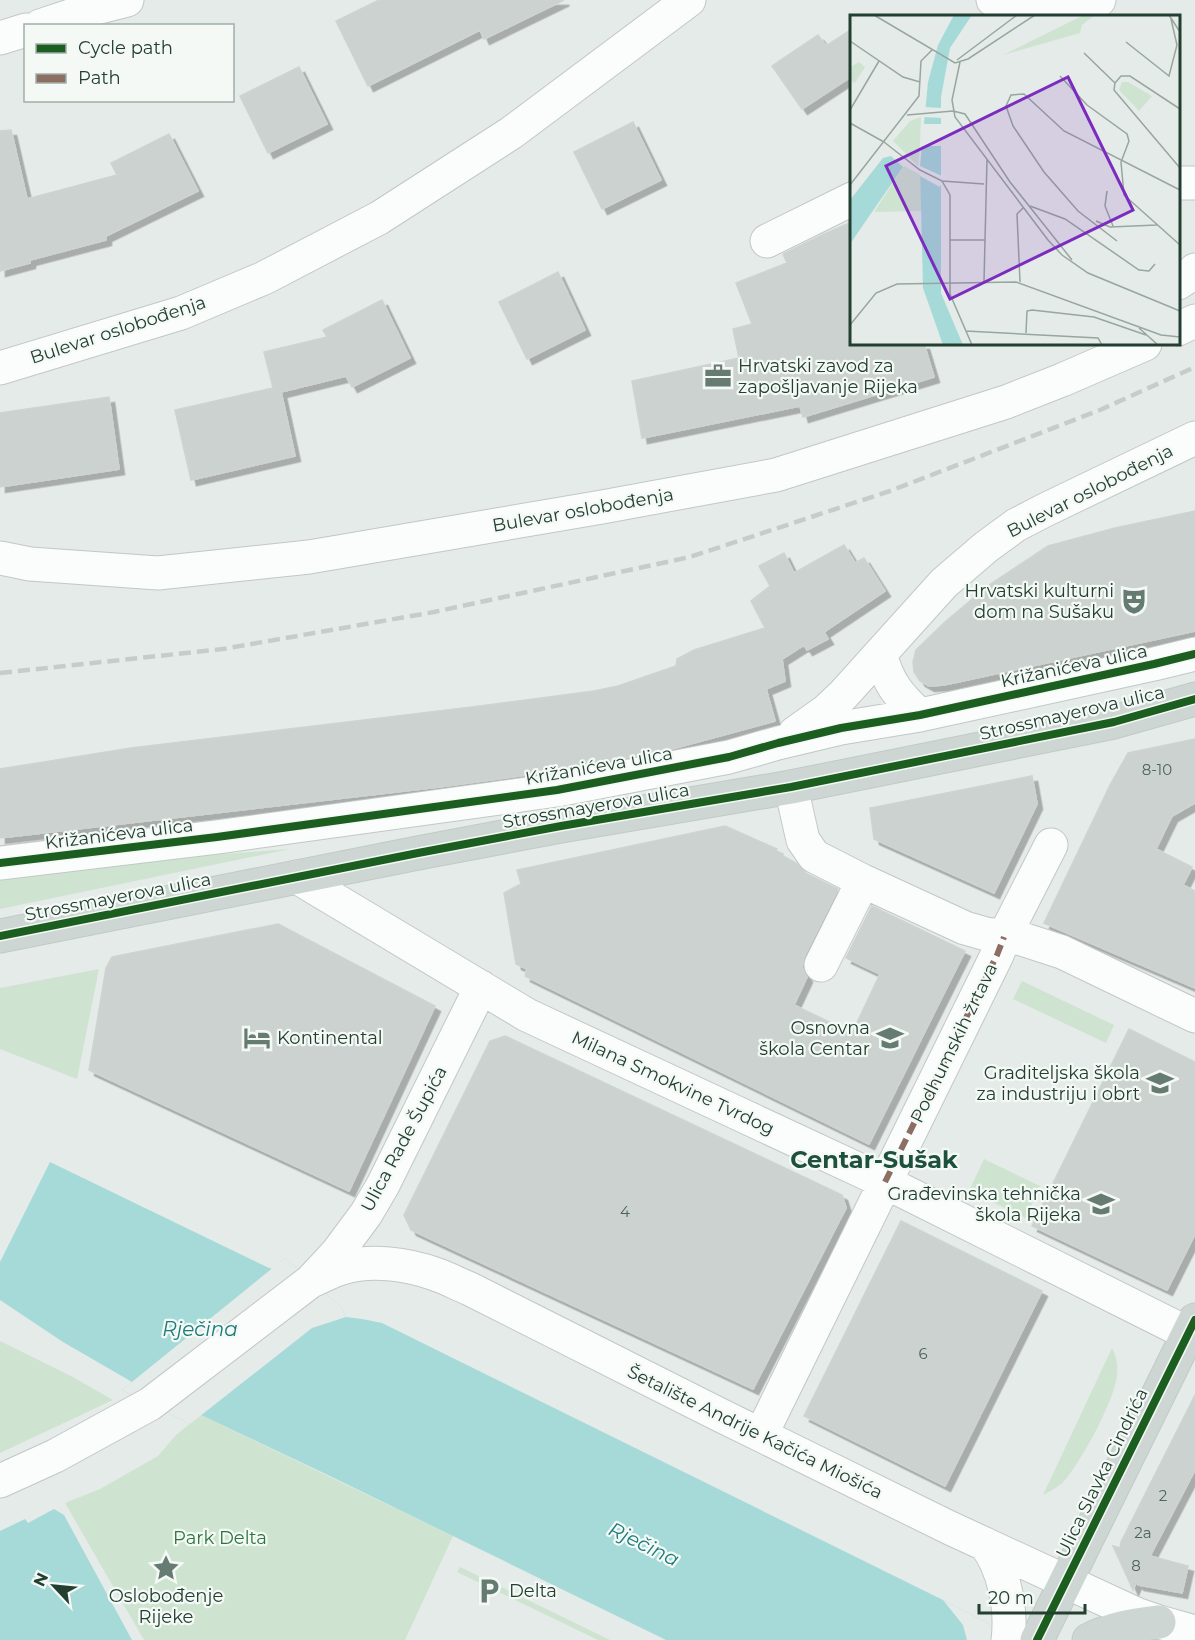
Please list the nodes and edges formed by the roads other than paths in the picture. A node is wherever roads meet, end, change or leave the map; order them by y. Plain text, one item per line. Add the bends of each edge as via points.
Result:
1 (127, 0) edge
2 (689, 0) edge
3 (993, 0) edge
4 (1099, 0) edge
5 (45, 24) edge
6 (24, 31) edge
7 (0, 38) edge
8 (850, 199) edge
9 (767, 241) dead end
10 (1195, 270) edge
11 (1180, 282) edge
12 (1195, 321) edge
13 (1180, 328) edge
14 (1143, 345) edge
15 (0, 368) edge
16 (1195, 438) edge
17 (0, 558) edge
18 (1188, 648) edge
19 (880, 654) junction
20 (1195, 699) edge
21 (921, 715) junction
22 (777, 743) junction
23 (791, 787) junction
24 (1051, 845) dead end
25 (0, 863) edge
26 (297, 877) junction
27 (863, 881) junction
28 (0, 936) edge
29 (1004, 937) junction
30 (821, 965) dead end
31 (481, 987) junction
32 (1195, 1016) edge
33 (885, 1182) junction
34 (311, 1281) junction
35 (1192, 1327) edge
36 (761, 1435) junction
37 (0, 1481) edge
38 (985, 1544) junction
39 (1066, 1580) junction
40 (1159, 1622) junction
41 (1195, 1632) edge
42 (1018, 1638) edge
43 (1089, 1640) edge

1 - 5 street
2 - 15 street, Bulevar oslobođenja via 511,134 379,218 264,278 181,313
3 - 4 street via 1028,12 1054,13
6 - 7 street
8 - 9 street
10 - 11 street
12 - 13 street
14 - 17 street, Bulevar oslobođenja via 1006,402 776,475 309,557 158,573 30,564
16 - 19 street, Bulevar oslobođenja via 1017,525 944,584
18 - 21 street, Križanićeva ulica
19 - 21 street via 896,692
19 - 22 street, Bulevar oslobođenja via 826,711
20 - 23 main road, Strossmayerova ulica via 1114,722
21 - 22 street, Križanićeva ulica
22 - 25 street, Križanićeva ulica via 729,758 557,790
23 - 26 main road, Strossmayerova ulica
23 - 27 street via 803,840 814,856
24 - 29 street, Podhumskih žrtava
26 - 28 main road, Strossmayerova ulica
26 - 31 street, Milana Smokvine Tvrdog
27 - 29 street via 965,928
27 - 30 street
29 - 32 street via 1062,952
29 - 33 street, Podhumskih žrtava
31 - 33 street, Milana Smokvine Tvrdog via 532,1017
31 - 34 street, Ulica Rade Šupića via 378,1195 337,1253
33 - 35 street, Milana Smokvine Tvrdog
33 - 36 street, Podhumskih žrtava
34 - 36 street, Šetalište Andrije Kačića Miošića via 361,1264 406,1267 435,1274
34 - 37 street via 150,1404
35 - 39 main road, Ulica Slavka Cindrića
36 - 38 street, Šetalište Andrije Kačića Miošića
38 - 39 street, Šetalište Andrije Kačića Miošića
38 - 42 street via 1003,1580 1008,1614
39 - 40 street, Šetalište Andrije Kačića Miošića
39 - 42 main road, Ulica Slavka Cindrića
40 - 41 street, Šetalište Andrije Kačića Miošića
40 - 43 main road via 1118,1628

